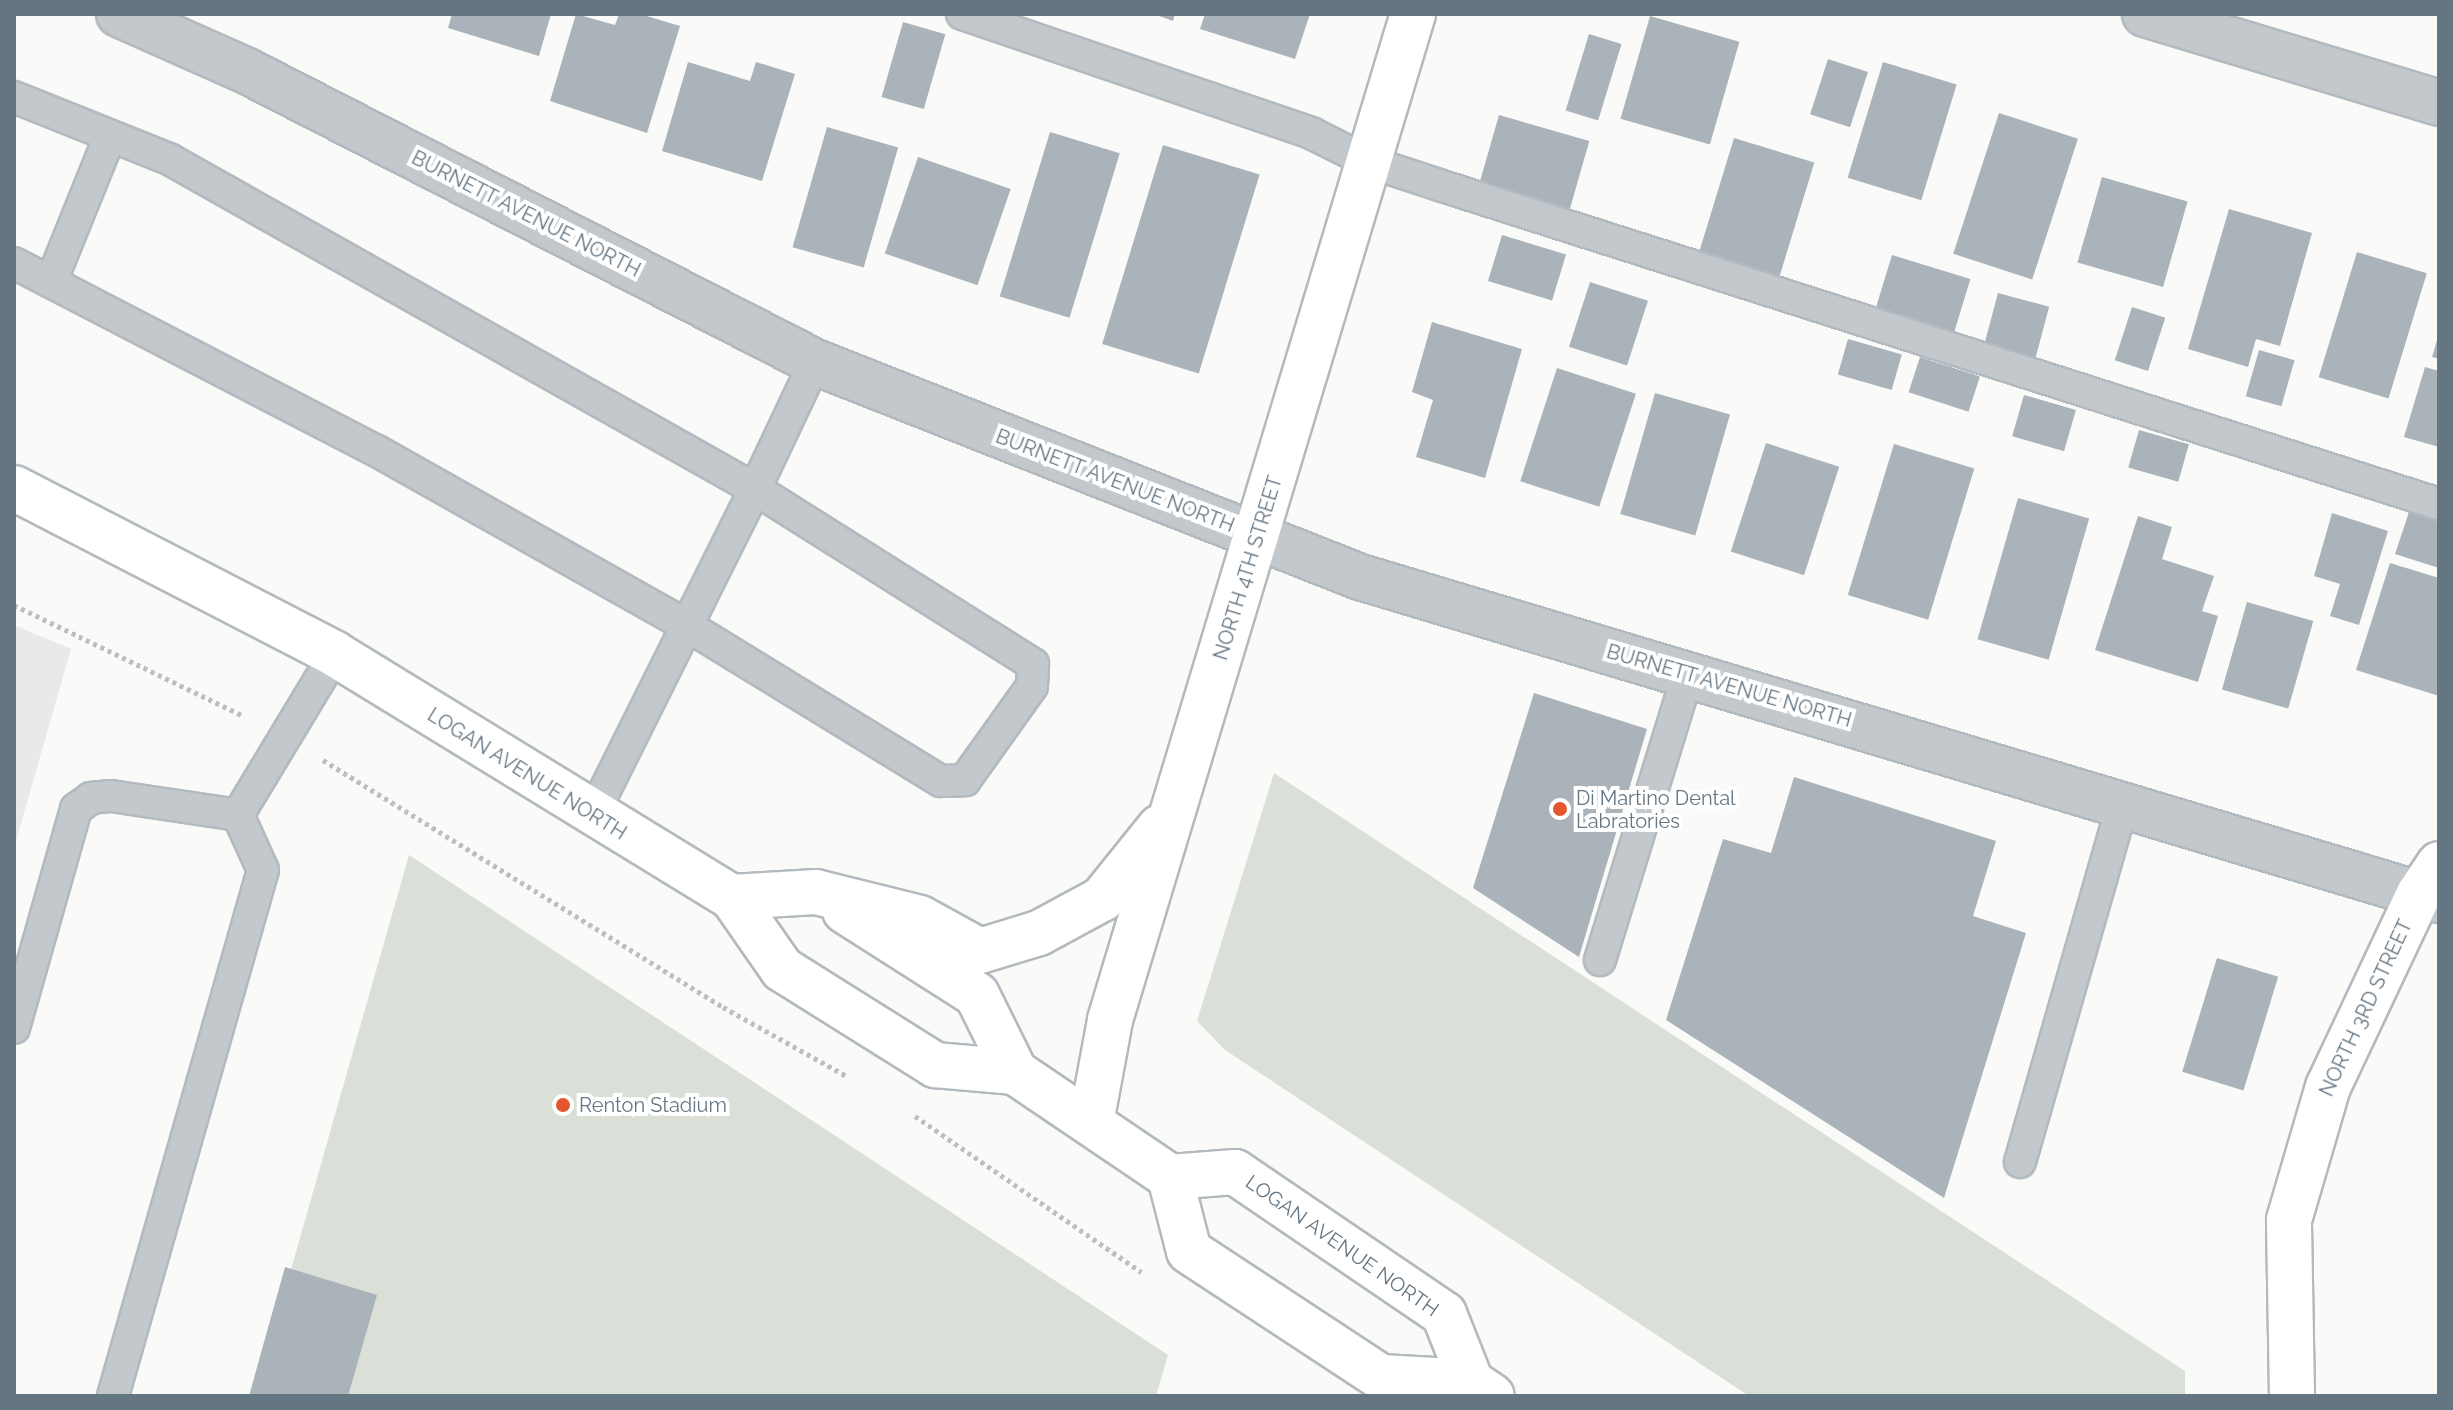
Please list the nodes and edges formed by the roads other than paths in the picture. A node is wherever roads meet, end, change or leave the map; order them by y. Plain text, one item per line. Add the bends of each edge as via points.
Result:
1 (119, 14) edge
2 (962, 14) edge
3 (1413, 14) edge
4 (2145, 14) edge
5 (14, 97) edge
6 (2439, 103) edge
7 (110, 136) junction
8 (1369, 162) junction
9 (14, 263) edge
10 (51, 282) junction
11 (815, 362) junction
12 (14, 488) edge
13 (755, 489) junction
14 (2439, 504) edge
15 (1258, 537) junction
16 (686, 625) junction
17 (335, 654) junction
18 (1688, 674) junction
19 (2123, 803) junction
20 (1174, 809) junction
21 (238, 815) junction
22 (592, 816) junction
23 (2432, 886) edge
24 (816, 892) junction
25 (732, 897) junction
26 (1600, 960) dead end
27 (14, 1028) edge
28 (1015, 1072) junction
29 (1091, 1123) junction
30 (2020, 1162) dead end
31 (1170, 1177) junction
32 (1482, 1389) edge
33 (2292, 1393) edge
34 (113, 1396) edge

1 - 11 street, BURNETT AVENUE NORTH via 247,71
2 - 8 lane via 1311,133
3 - 8 main road, NORTH 4TH STREET
4 - 6 street
5 - 7 lane
7 - 10 lane
7 - 13 lane via 169,159
8 - 14 lane
8 - 15 main road, NORTH 4TH STREET
9 - 10 lane
10 - 16 lane via 377,451
11 - 13 lane
11 - 15 street, BURNETT AVENUE NORTH
12 - 17 main road, LOGAN AVENUE NORTH
13 - 16 lane
13 - 16 lane via 1033,664 1032,686 965,780 941,781
15 - 18 street, BURNETT AVENUE NORTH via 1360,577
15 - 20 main road, NORTH 4TH STREET
16 - 22 lane
17 - 21 lane
17 - 22 main road, LOGAN AVENUE NORTH
18 - 19 street, BURNETT AVENUE NORTH
18 - 26 lane
19 - 23 street, BURNETT AVENUE NORTH
19 - 30 lane
20 - 24 main road via 1102,899 1039,933 980,951 920,918
20 - 29 main road, NORTH 4TH STREET via 1110,1020
21 - 27 lane via 111,796 91,798 76,809
21 - 34 lane via 263,870
22 - 25 main road, LOGAN AVENUE NORTH
23 - 33 main road, NORTH 3RD STREET via 2328,1087 2289,1220
24 - 25 main road
24 - 28 main road, LOGAN AVENUE NORTH via 977,995
25 - 28 main road, LOGAN AVENUE NORTH via 782,969 935,1065
28 - 29 main road, LOGAN AVENUE NORTH
29 - 31 main road, LOGAN AVENUE NORTH
31 - 32 main road, LOGAN AVENUE NORTH via 1235,1172 1444,1314
31 - 32 main road, LOGAN AVENUE NORTH via 1189,1251 1381,1377

